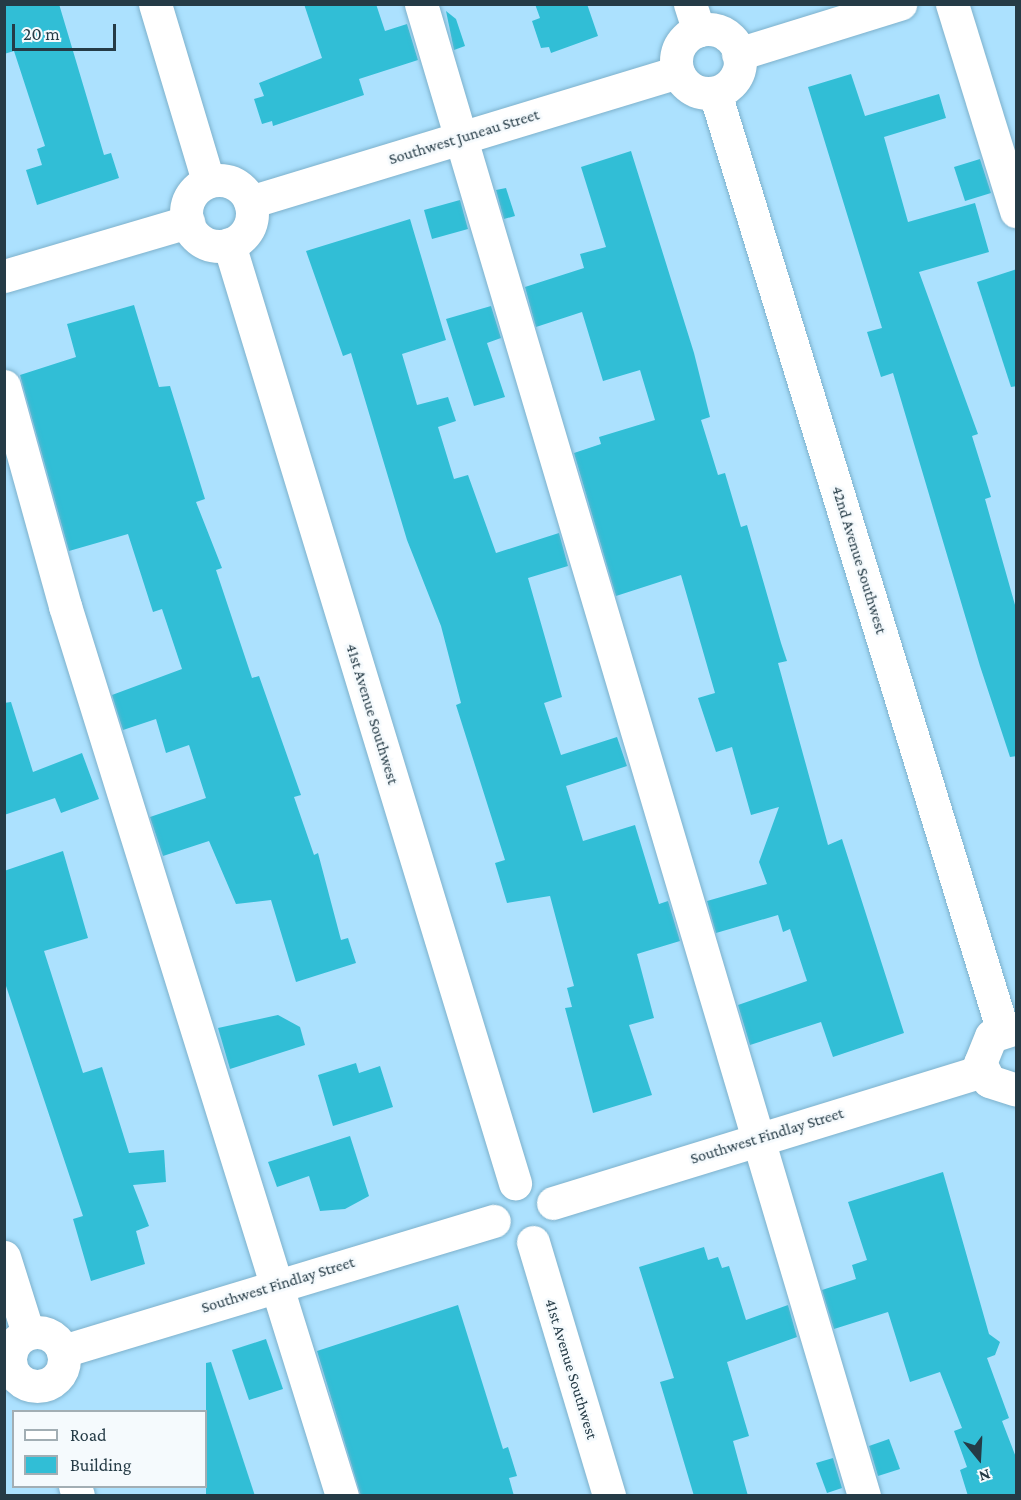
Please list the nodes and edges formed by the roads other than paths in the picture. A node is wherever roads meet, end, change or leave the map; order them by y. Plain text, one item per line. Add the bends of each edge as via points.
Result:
1 (155, 4) edge
2 (421, 4) edge
3 (900, 4) edge
4 (952, 4) edge
5 (694, 18) edge
6 (738, 54) junction
7 (678, 72) junction
8 (715, 93) junction
9 (462, 138) junction
10 (208, 181) junction
11 (250, 202) junction
12 (1017, 211) edge
13 (188, 222) junction
14 (229, 244) junction
15 (4, 276) edge
16 (4, 386) edge
17 (1009, 1028) edge
18 (982, 1071) junction
19 (1017, 1090) edge
20 (756, 1139) junction
21 (515, 1183) junction
22 (553, 1203) junction
23 (494, 1221) junction
24 (533, 1242) junction
25 (4, 1257) edge
26 (276, 1284) junction
27 (28, 1333) junction
28 (63, 1351) junction
29 (8, 1367) edge
30 (48, 1398) edge
31 (342, 1496) edge
32 (609, 1496) edge
33 (864, 1496) edge

1 - 10 street
2 - 9 street
3 - 6 street
4 - 12 street via 1003,136
5 - 6 street via 724,34
5 - 7 street via 680,45
6 - 8 street via 735,79
7 - 8 street via 696,92
7 - 9 street, Southwest Juneau Street
8 - 17 street, 42nd Avenue Southwest
9 - 11 street, Southwest Juneau Street
9 - 20 street
10 - 11 street via 233,182
10 - 13 street via 189,200
11 - 14 street via 250,226
13 - 14 street via 201,241
13 - 15 street
14 - 21 street, 41st Avenue Southwest
16 - 26 street via 65,606
17 - 18 street via 984,1044
18 - 19 street via 997,1087
18 - 20 street, Southwest Findlay Street
20 - 22 street, Southwest Findlay Street
20 - 33 street
21 - 22 street via 535,1184
21 - 23 street via 498,1194
22 - 24 street via 552,1226
23 - 24 street via 507,1239
23 - 26 street, Southwest Findlay Street
24 - 32 street, 41st Avenue Southwest
25 - 27 street
26 - 28 street, Southwest Findlay Street
26 - 31 street
27 - 28 street via 46,1333
27 - 29 street via 14,1345
28 - 30 street via 61,1372
29 - 30 street

